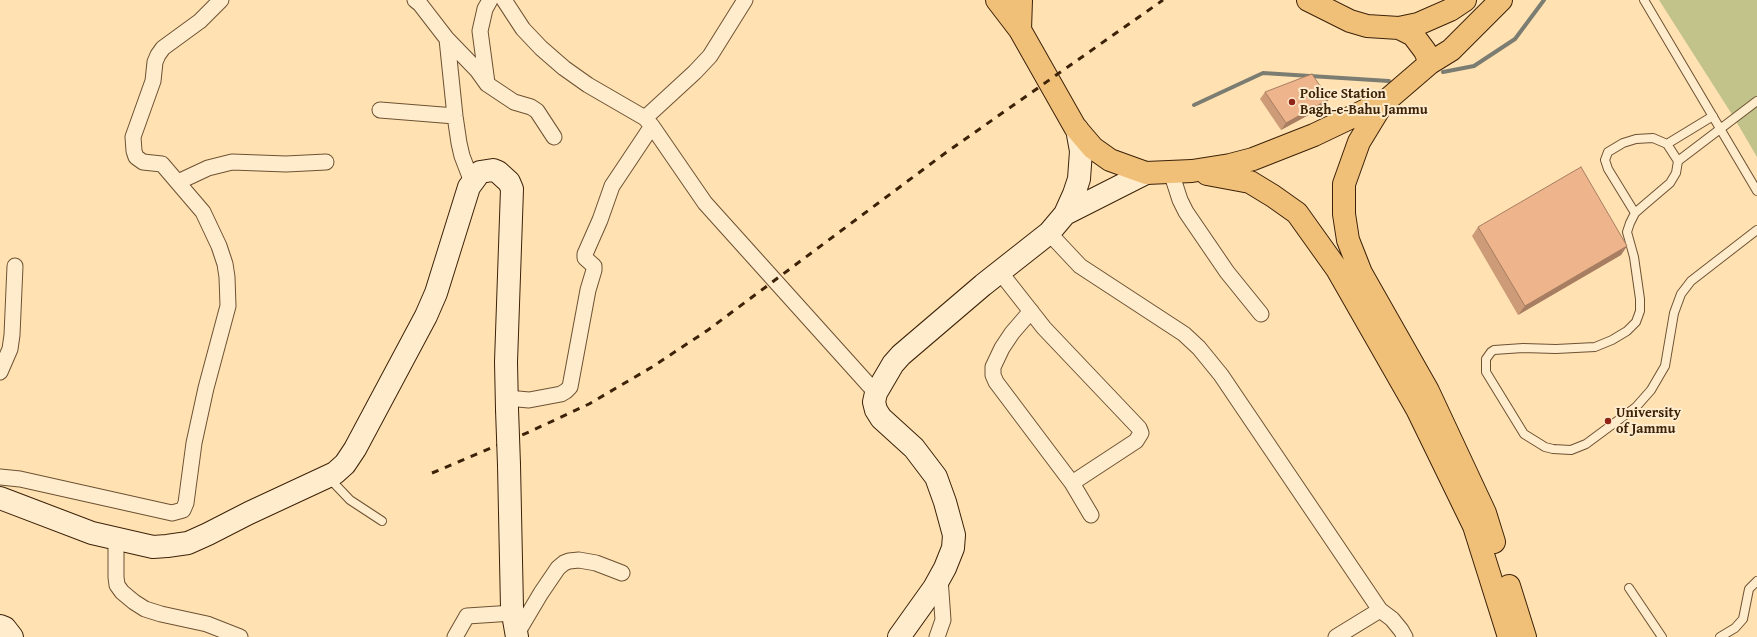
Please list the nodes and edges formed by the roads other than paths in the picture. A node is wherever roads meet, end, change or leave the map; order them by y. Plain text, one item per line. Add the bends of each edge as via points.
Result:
1 (221, 0) edge
2 (415, 0) edge
3 (490, 0) edge
4 (504, 0) edge
5 (745, 0) edge
6 (997, 0) edge
7 (1021, 0) edge
8 (1308, 0) edge
9 (1465, 0) edge
10 (1501, 0) edge
11 (1644, 0) edge
12 (1399, 28) junction
13 (1020, 30) junction
14 (447, 39) junction
15 (1430, 63) junction
16 (487, 84) junction
17 (1384, 101) junction
18 (1757, 101) edge
19 (380, 110) dead end
20 (455, 116) junction
21 (1713, 116) junction
22 (648, 122) junction
23 (1077, 129) junction
24 (1721, 130) junction
25 (554, 137) dead end
26 (1668, 144) junction
27 (1678, 161) junction
28 (326, 162) dead end
29 (1182, 172) junction
30 (1146, 173) junction
31 (178, 182) junction
32 (472, 182) junction
33 (1757, 191) edge
34 (1636, 213) junction
35 (1066, 214) junction
36 (1757, 230) edge
37 (1049, 233) junction
38 (15, 266) dead end
39 (1000, 272) junction
40 (1031, 311) junction
41 (1261, 314) dead end
42 (0, 372) edge
43 (876, 393) junction
44 (507, 403) junction
45 (327, 476) junction
46 (0, 477) edge
47 (1072, 483) junction
48 (0, 498) edge
49 (1091, 515) dead end
50 (382, 521) dead end
51 (116, 539) junction
52 (622, 573) dead end
53 (940, 578) junction
54 (1757, 581) edge
55 (1630, 588) dead end
56 (1380, 610) junction
57 (512, 613) junction
58 (0, 626) edge
59 (516, 636) edge
60 (12, 637) edge
61 (240, 637) edge
62 (455, 637) edge
63 (898, 637) edge
64 (937, 637) edge
65 (1336, 637) edge
66 (1405, 637) edge
67 (1509, 637) edge
68 (1525, 637) edge
69 (1662, 637) edge
70 (1720, 637) edge

1 - 31 street via 200,21 163,48 158,55 153,81 133,137 134,151 139,160 162,164
2 - 14 street
3 - 16 street via 480,31
4 - 22 street via 523,28 564,68
5 - 22 street via 710,56
6 - 13 main road
7 - 13 main road
8 - 12 main road via 1350,21 1367,26
9 - 12 main road via 1450,10 1418,24
10 - 15 main road via 1451,50
11 - 21 lane
12 - 15 main road via 1413,35
13 - 23 main road
14 - 16 street
14 - 20 street
15 - 17 main road
16 - 25 street via 514,102 537,111
17 - 29 main road via 1314,135 1253,159
17 - 68 main road via 1359,142 1344,184 1344,214 1348,240 1361,273 1428,392 1485,513
18 - 24 lane
19 - 20 street
20 - 32 street via 462,156
21 - 24 lane
21 - 26 lane
22 - 43 street via 706,203
22 - 44 street via 612,186 585,254 594,270 570,387 561,394
23 - 30 main road via 1093,148 1110,160
23 - 35 main road via 1081,151 1079,179
24 - 27 lane
24 - 33 lane
26 - 27 lane
26 - 34 lane via 1653,138 1636,139 1612,149 1606,155 1605,164 1608,170
27 - 34 lane via 1676,173 1670,183
28 - 31 street via 232,162 208,168
29 - 30 main road
29 - 41 street via 1178,195 1186,212 1227,272
29 - 67 main road via 1250,182 1273,196 1297,213 1337,269 1417,409 1474,526
30 - 35 main road
31 - 46 street via 203,212 211,228 225,264 229,291 228,306 194,443 183,510 172,512
32 - 44 main road via 480,172 493,170 509,182 512,189
32 - 45 main road via 426,316 355,449 340,468
34 - 36 lane via 1627,232 1634,257 1640,311 1636,322 1627,331 1596,347 1523,348 1490,352 1485,363 1486,372 1524,434 1553,449 1571,450 1586,444 1636,407 1658,381 1667,361 1676,305 1691,281
35 - 37 main road
37 - 39 main road
37 - 56 street via 1080,266 1184,334 1199,348 1221,375
38 - 42 street via 12,335 10,349
39 - 40 street
39 - 43 main road via 906,350 889,370
40 - 47 street via 1002,348 993,367 993,375
40 - 47 street via 1141,433 1136,441
43 - 53 main road via 876,410 888,426 926,462 936,477 946,502 954,534 953,548
44 - 57 main road, bridge
45 - 50 lane via 350,500
45 - 51 main road via 188,543 153,547
47 - 49 street
48 - 51 main road via 82,530
51 - 61 street via 117,585 134,602 145,609 207,624
52 - 59 street via 596,563 579,560 564,563 541,593
53 - 63 main road
53 - 64 street via 942,620
54 - 70 lane via 1749,588 1743,619 1735,628
55 - 69 lane
56 - 65 street
56 - 66 street via 1397,624
57 - 59 main road
57 - 62 street via 467,616
58 - 60 main road via 6,628

